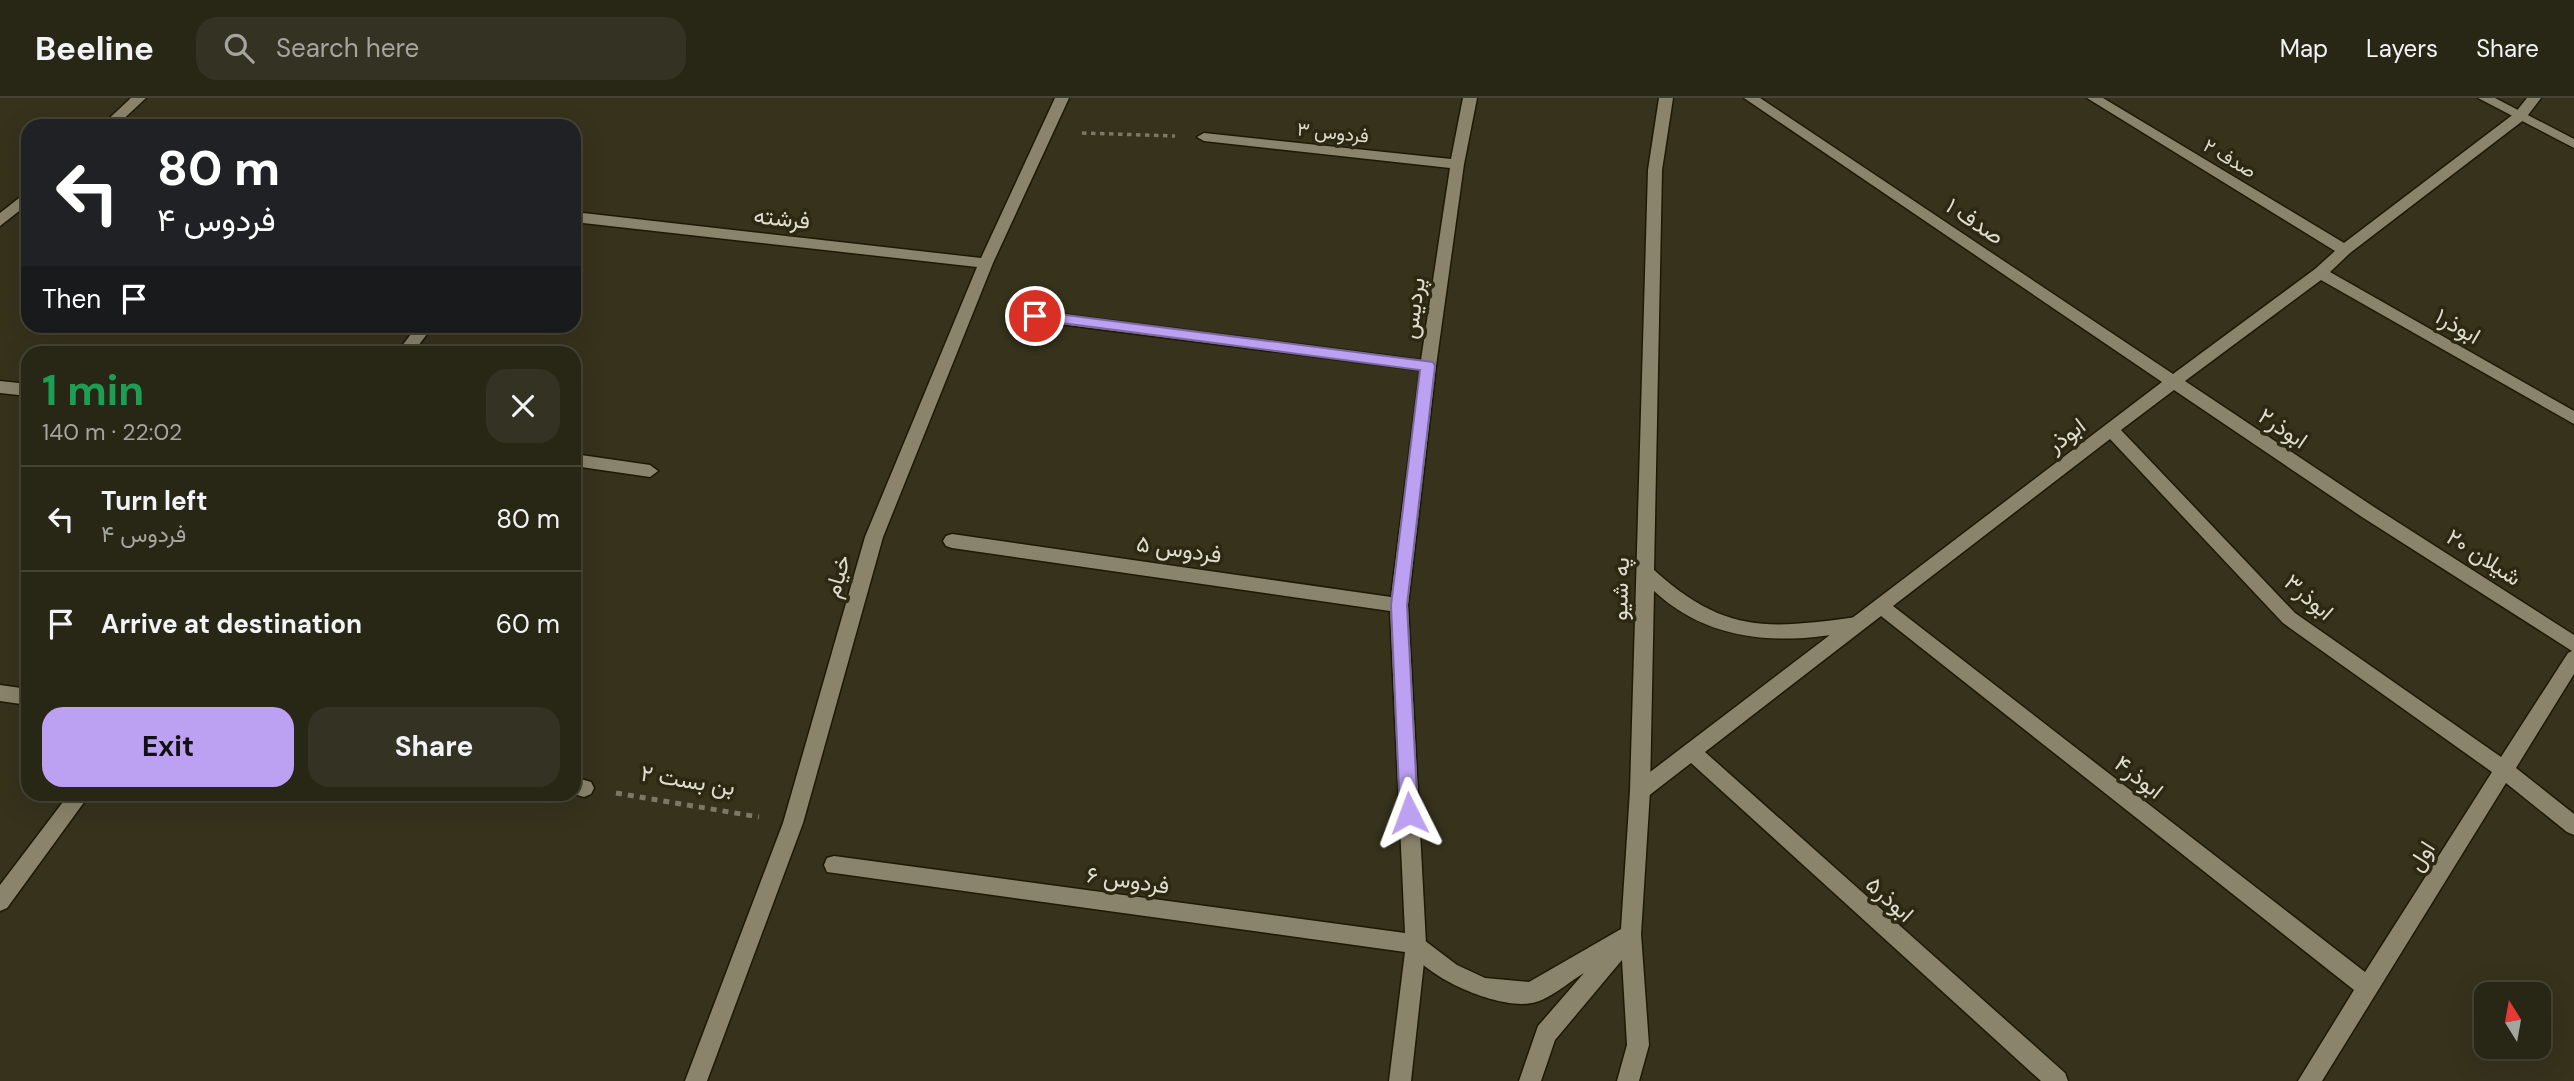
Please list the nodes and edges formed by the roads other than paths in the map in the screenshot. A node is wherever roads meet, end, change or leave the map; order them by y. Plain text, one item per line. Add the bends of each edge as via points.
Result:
1 (139, 98) edge
2 (1062, 98) edge
3 (1470, 98) edge
4 (1666, 98) edge
5 (1751, 98) edge
6 (2094, 98) edge
7 (2485, 98) edge
8 (2534, 98) edge
9 (2520, 116) junction
10 (116, 119) edge
11 (1204, 137) road end
12 (2574, 144) edge
13 (1457, 164) junction
14 (21, 202) edge
15 (581, 219) edge
16 (0, 221) edge
17 (2345, 250) junction
18 (986, 263) junction
19 (2320, 273) junction
20 (1035, 316) dead end
21 (1428, 366) junction
22 (2173, 382) junction
23 (0, 387) edge
24 (21, 389) edge
25 (2574, 418) edge
26 (2111, 430) junction
27 (581, 461) edge
28 (650, 471) dead end
29 (2368, 512) joint
30 (952, 541) dead end
31 (1647, 574) junction
32 (1399, 605) junction
33 (1880, 606) junction
34 (1857, 624) junction
35 (2574, 644) edge
36 (2574, 658) edge
37 (0, 693) edge
38 (21, 696) edge
39 (1691, 751) junction
40 (2504, 770) junction
41 (1640, 791) junction
42 (75, 801) edge
43 (2574, 826) edge
44 (834, 865) dead end
45 (0, 901) edge
46 (1631, 934) junction
47 (1416, 944) junction
48 (2367, 987) junction
49 (696, 1081) edge
50 (1400, 1081) edge
51 (1530, 1081) edge
52 (1628, 1081) edge
53 (2057, 1081) edge
54 (2309, 1081) edge

1 - 10 street
2 - 18 street, خیام
3 - 13 street, پردیس
4 - 31 street, په شیو via 1656,170
5 - 22 street, صدف ۱
6 - 17 street, صدف ۲
7 - 9 street
8 - 9 street, ابوذر
9 - 12 street
9 - 17 street, ابوذر
11 - 13 street, فردوس ۳
13 - 21 street, پردیس
14 - 16 street
15 - 18 street, فرشته
17 - 19 street, ابوذر
18 - 49 street, خیام via 874,537 793,823
19 - 22 street, ابوذر
19 - 25 street, ابوذر۱
20 - 21 street
21 - 32 street, پردیس
22 - 26 street, ابوذر
22 - 29 street, ابوذر۲
23 - 24 street
26 - 33 street, ابوذر
26 - 40 street, ابوذر۳ via 2289,618
27 - 28 street
29 - 35 street, شیلان ۲۰
30 - 32 street, فردوس ۵
31 - 34 street via 1671,599 1702,618 1739,629 1812,631
31 - 41 street, په شیو
32 - 47 street, پردیس
33 - 34 street, ابوذر
33 - 48 street, ابوذر۴
34 - 39 street, ابوذر
36 - 40 street, اول
37 - 38 street
39 - 41 street, ابوذر
39 - 53 street, ابوذر۵
40 - 43 street, ابوذر۳
40 - 48 street, اول
41 - 46 street, په شیو
42 - 45 street
44 - 47 street, فردوس ۶
46 - 47 street via 1531,993 1484,988 1450,972
46 - 51 street via 1546,1034
46 - 52 street, په شیو via 1638,1045
47 - 50 street, پردیس
48 - 54 street, اول

